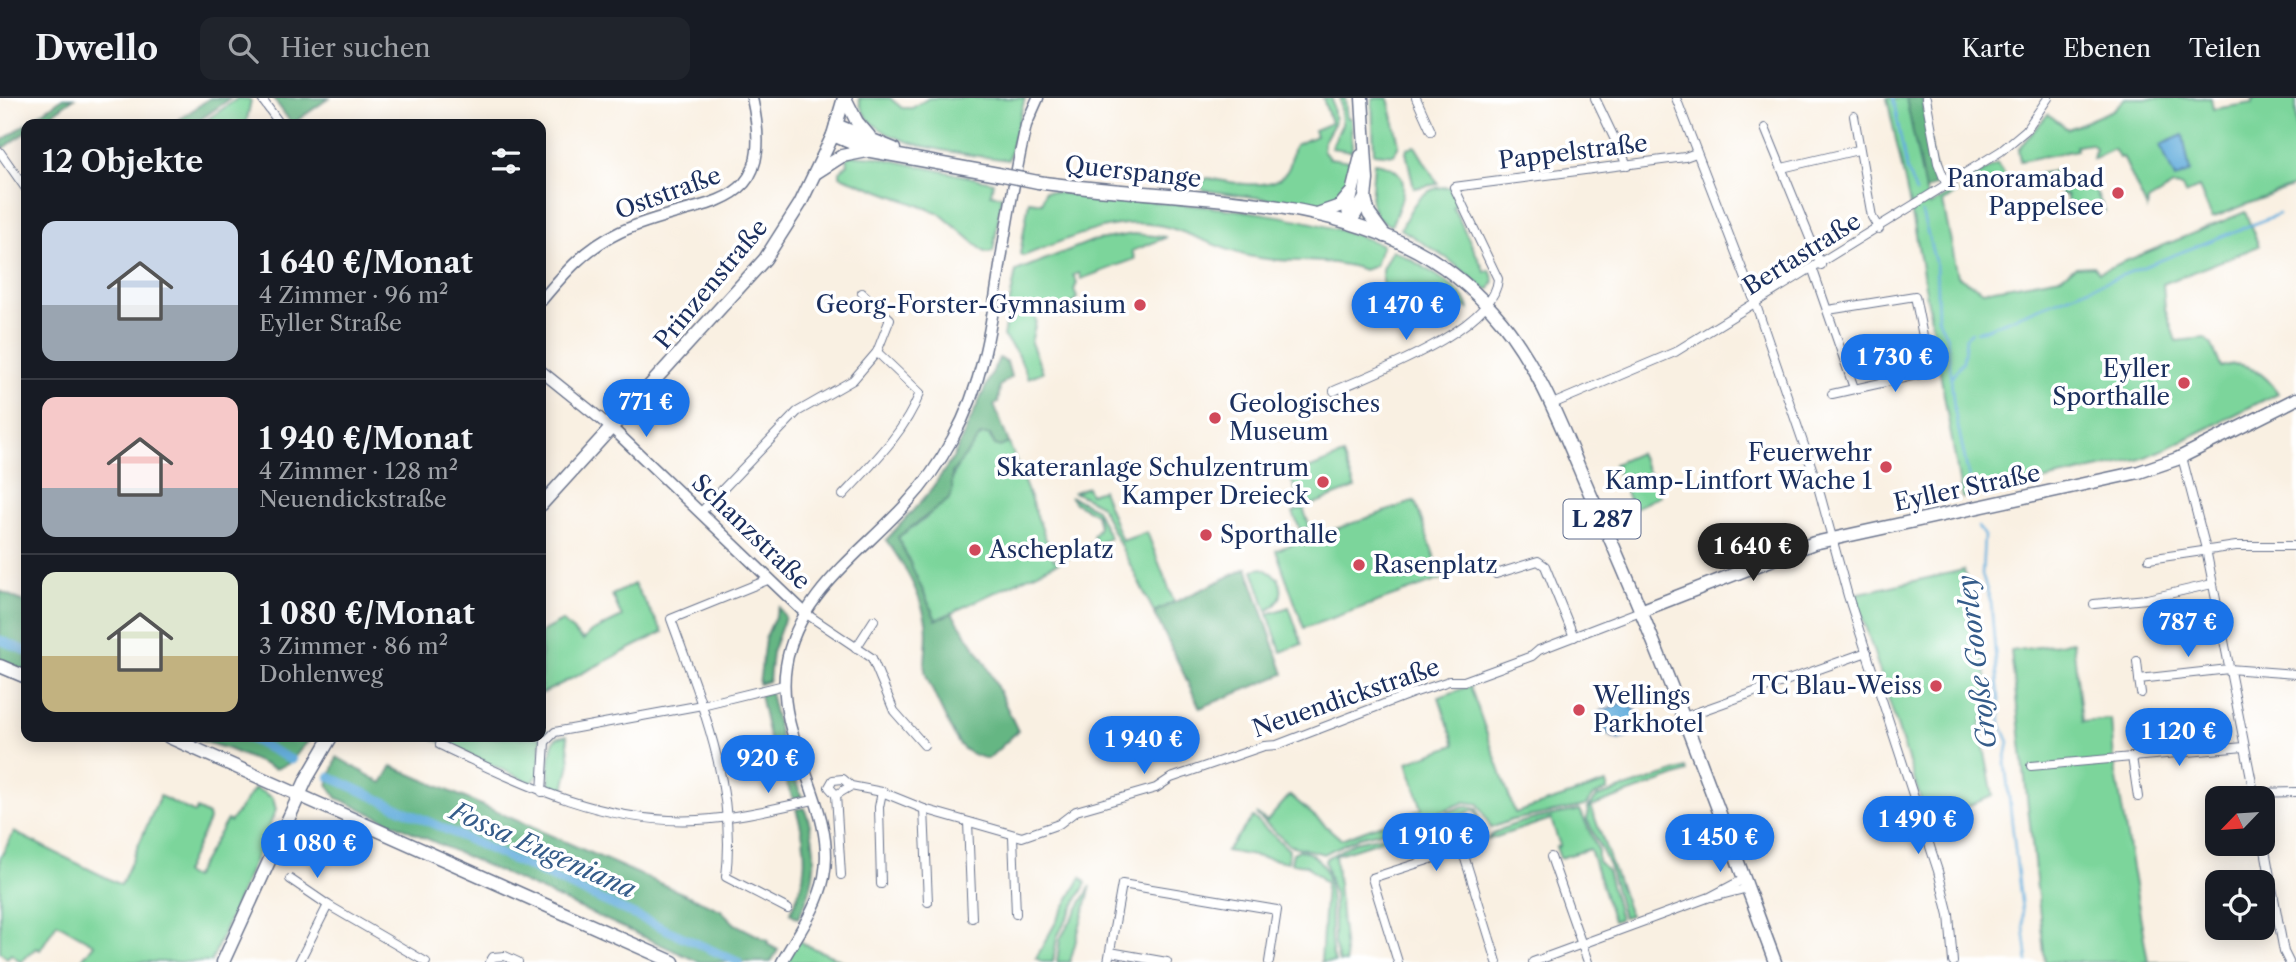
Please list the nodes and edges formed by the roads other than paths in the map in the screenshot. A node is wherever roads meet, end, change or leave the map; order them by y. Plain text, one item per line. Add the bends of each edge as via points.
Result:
1 (261, 98) edge
2 (752, 98) edge
3 (844, 98) edge
4 (1040, 98) edge
5 (1362, 98) edge
6 (1416, 98) edge
7 (1595, 98) edge
8 (1676, 98) edge
9 (1926, 98) edge
10 (2048, 98) edge
11 (1854, 116) dead end
12 (276, 119) edge
13 (1765, 128) dead end
14 (834, 130) junction
15 (1431, 131) dead end
16 (873, 146) junction
17 (1363, 149) junction
18 (1858, 150) junction
19 (0, 152) edge
20 (1696, 152) junction
21 (1627, 164) junction
22 (1782, 168) junction
23 (817, 172) junction
24 (21, 182) edge
25 (1947, 186) junction
26 (1352, 191) junction
27 (1365, 198) junction
28 (1317, 214) junction
29 (1350, 223) junction
30 (1879, 229) junction
31 (1385, 236) junction
32 (1821, 265) junction
33 (1813, 270) junction
34 (862, 293) dead end
35 (546, 295) edge
36 (1486, 305) junction
37 (1756, 305) junction
38 (1828, 310) junction
39 (877, 352) junction
40 (546, 375) edge
41 (1854, 388) junction
42 (1334, 391) dead end
43 (1832, 394) dead end
44 (2296, 399) edge
45 (1550, 405) junction
46 (613, 429) junction
47 (2182, 457) junction
48 (843, 495) dead end
49 (546, 500) edge
50 (701, 512) junction
51 (1833, 538) junction
52 (2296, 546) edge
53 (2206, 549) junction
54 (2149, 559) dead end
55 (1496, 574) dead end
56 (770, 579) junction
57 (2212, 584) junction
58 (2094, 604) dead end
59 (1643, 610) junction
60 (805, 613) junction
61 (874, 620) dead end
62 (1574, 637) junction
63 (856, 648) junction
64 (1867, 652) junction
65 (2137, 661) dead end
66 (0, 666) edge
67 (2230, 669) junction
68 (2296, 674) edge
69 (21, 675) edge
70 (2139, 679) junction
71 (784, 685) junction
72 (2141, 693) dead end
73 (702, 705) junction
74 (1684, 717) junction
75 (180, 742) edge
76 (328, 742) edge
77 (440, 745) dead end
78 (924, 745) dead end
79 (2244, 747) junction
80 (2132, 757) junction
81 (2031, 766) dead end
82 (851, 786) junction
83 (2253, 786) edge
84 (542, 792) junction
85 (882, 792) junction
86 (2296, 792) edge
87 (300, 794) junction
88 (2275, 794) edge
89 (836, 795) junction
90 (2138, 797) dead end
91 (814, 800) junction
92 (924, 809) junction
93 (727, 817) junction
94 (968, 822) junction
95 (1013, 836) junction
96 (1482, 840) dead end
97 (1462, 849) junction
98 (2266, 856) edge
99 (1551, 857) dead end
100 (841, 875) dead end
101 (290, 879) dead end
102 (881, 884) dead end
103 (1743, 885) junction
104 (928, 902) dead end
105 (328, 905) junction
106 (788, 909) dead end
107 (1016, 914) dead end
108 (972, 918) dead end
109 (1582, 943) junction
110 (1110, 952) junction
111 (223, 962) edge
112 (299, 962) edge
113 (426, 962) edge
114 (490, 962) edge
115 (518, 962) edge
116 (673, 962) edge
117 (782, 962) edge
118 (1108, 962) edge
119 (1167, 962) edge
120 (1269, 962) edge
121 (1398, 962) edge
122 (1497, 962) edge
123 (1533, 962) edge
124 (1588, 962) edge
125 (1768, 962) edge
126 (1775, 962) edge
127 (1954, 962) edge
128 (2289, 962) edge

1 - 12 street
2 - 35 street, Oststraße via 759,152 745,183 724,198 625,230 597,244 575,261
3 - 14 main road, Prinzenstraße
3 - 16 main road
4 - 60 street via 1026,125 988,344 971,401 934,470
5 - 17 main road
6 - 15 street
7 - 21 street
8 - 20 street
9 - 25 street
10 - 25 street, Bertastraße via 2012,143
11 - 18 street
13 - 22 street
14 - 16 main road, Querspange / L 287
14 - 23 main road, Prinzenstraße
16 - 23 main road, L 287 via 842,156
16 - 28 main road, Querspange / L 287, bridge via 1038,183
17 - 26 main road
17 - 27 main road
18 - 22 street
18 - 30 street via 1872,217
19 - 24 street
20 - 21 street, Pappelstraße
20 - 37 street
21 - 36 street, Pappelstraße via 1454,187 1498,279
22 - 32 street
23 - 46 main road, Prinzenstraße via 765,259
25 - 30 street, Bertastraße
26 - 28 main road via 1340,206
26 - 29 main road
27 - 29 main road
27 - 31 main road via 1369,214
28 - 29 main road, Querspange / L 287
29 - 31 main road, L 287
30 - 32 street, Bertastraße
31 - 36 main road, L 287 via 1448,270
32 - 33 street, Bertastraße
33 - 37 street, Bertastraße
33 - 38 street
34 - 39 street via 890,319
36 - 42 street via 1431,346
36 - 45 main road, L 287 via 1527,359
37 - 45 street, Bertastraße via 1675,352
37 - 51 street
38 - 41 street
38 - 41 street via 1915,296 1930,372
39 - 48 street via 919,393 900,433
39 - 50 street via 853,380 791,417
40 - 46 street, Schanzstraße
41 - 43 street
44 - 47 main road, Eyller Straße
45 - 59 main road, L 287
46 - 49 main road, Prinzenstraße
46 - 50 street, Schanzstraße
47 - 51 main road, Eyller Straße via 2139,472
47 - 53 street
50 - 56 street, Schanzstraße
51 - 59 main road, Eyller Straße via 1786,552
51 - 64 street
52 - 53 street
53 - 54 street
53 - 57 street
55 - 62 street via 1538,561 1545,566
56 - 60 street, Schanzstraße
56 - 73 street via 671,619
57 - 58 street via 2147,600
57 - 67 street
59 - 62 street, Neuendickstraße
59 - 74 main road, L 287
60 - 63 street
60 - 71 street, Schanzstraße via 791,642
61 - 63 street
62 - 95 street, Neuendickstraße via 1485,673 1423,689 1277,745 1171,778 1156,788 1076,811 1059,824 1030,835
63 - 78 street via 872,658 894,711
64 - 74 street
64 - 127 street via 1938,871
65 - 70 street
66 - 69 main road
67 - 68 street
67 - 70 street
67 - 79 street
70 - 72 street
71 - 73 street
71 - 91 street, Schanzstraße via 789,724
73 - 84 street via 552,734 545,745
73 - 93 street
74 - 103 main road, L 287
75 - 87 main road
76 - 87 main road
77 - 84 street
79 - 80 street
79 - 83 street
80 - 81 street
80 - 90 street
82 - 85 street, Neuendickstraße
82 - 89 street
82 - 89 street, Neuendickstraße via 843,779 833,779 829,787
84 - 93 street via 629,816 676,820
85 - 92 street, Neuendickstraße
85 - 102 street
86 - 88 street
87 - 111 main road
87 - 116 main road
89 - 100 street
91 - 93 street
91 - 117 street, Schanzstraße via 825,846 825,874 815,905
92 - 94 street, Neuendickstraße
92 - 104 street
93 - 106 street via 726,877
94 - 95 street, Neuendickstraße
94 - 108 street
95 - 107 street
96 - 97 street
97 - 121 street via 1372,878
97 - 122 street
98 - 128 street
99 - 109 street
101 - 105 street
103 - 109 street
103 - 125 main road, L 287
103 - 126 main road, L 287
105 - 112 street
105 - 113 street
109 - 123 street
109 - 124 street
110 - 118 street
110 - 119 street
110 - 120 street via 1122,884 1277,910
114 - 115 street via 493,957 505,956

